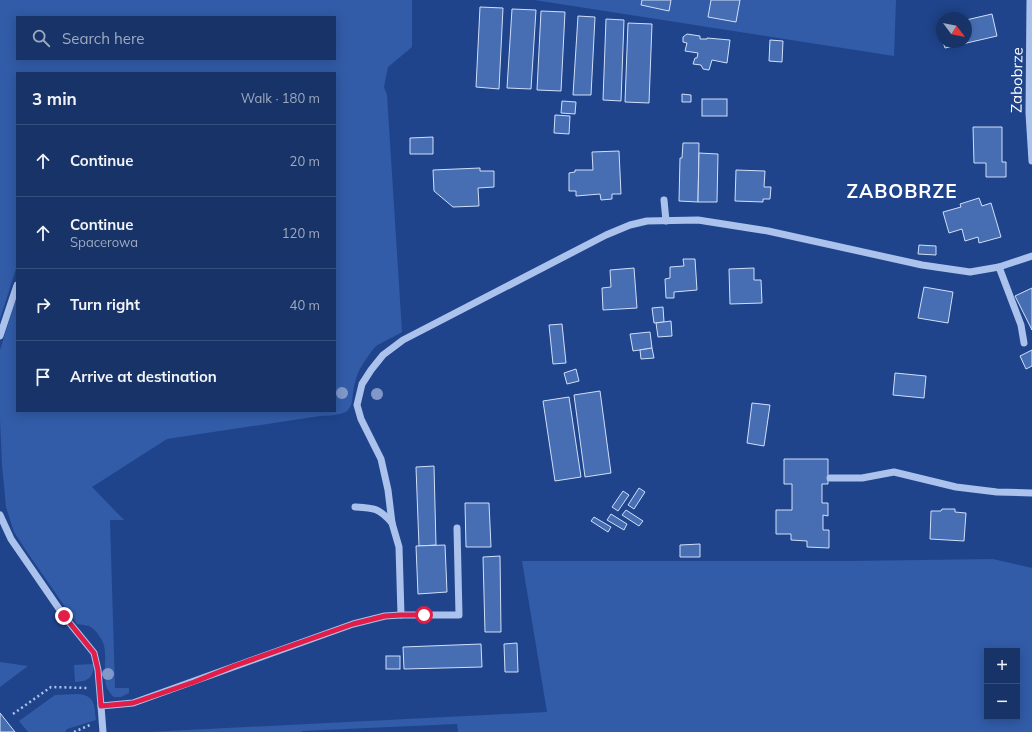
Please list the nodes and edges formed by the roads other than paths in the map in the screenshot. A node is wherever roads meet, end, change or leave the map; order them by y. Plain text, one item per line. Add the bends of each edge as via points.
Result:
1 (1030, 0) edge
2 (1031, 131) edge
3 (1032, 161) edge
4 (664, 200) dead end
5 (666, 221) junction
6 (1032, 256) edge
7 (999, 267) junction
8 (16, 288) edge
9 (0, 336) edge
10 (1024, 343) dead end
11 (830, 478) dead end
12 (1032, 493) edge
13 (355, 507) dead end
14 (0, 515) edge
15 (392, 523) junction
16 (457, 528) dead end
17 (401, 615) junction
18 (101, 706) junction
19 (103, 732) edge

1 - 2 street, Zabobrze
2 - 3 street, Zabobrze
4 - 5 street
5 - 7 street via 698,220 720,223 928,266 970,272
5 - 15 street via 647,221 630,225 606,236 403,340 382,355 362,384 358,405 361,419 382,459
6 - 7 street
7 - 10 street via 1021,325
8 - 9 street
11 - 12 street via 862,478 894,472 956,487
13 - 15 street via 371,508 383,513
14 - 18 street via 16,546 64,616 94,653
15 - 17 street via 399,547
16 - 17 street via 459,615
17 - 18 street via 353,624 133,703
18 - 19 street

